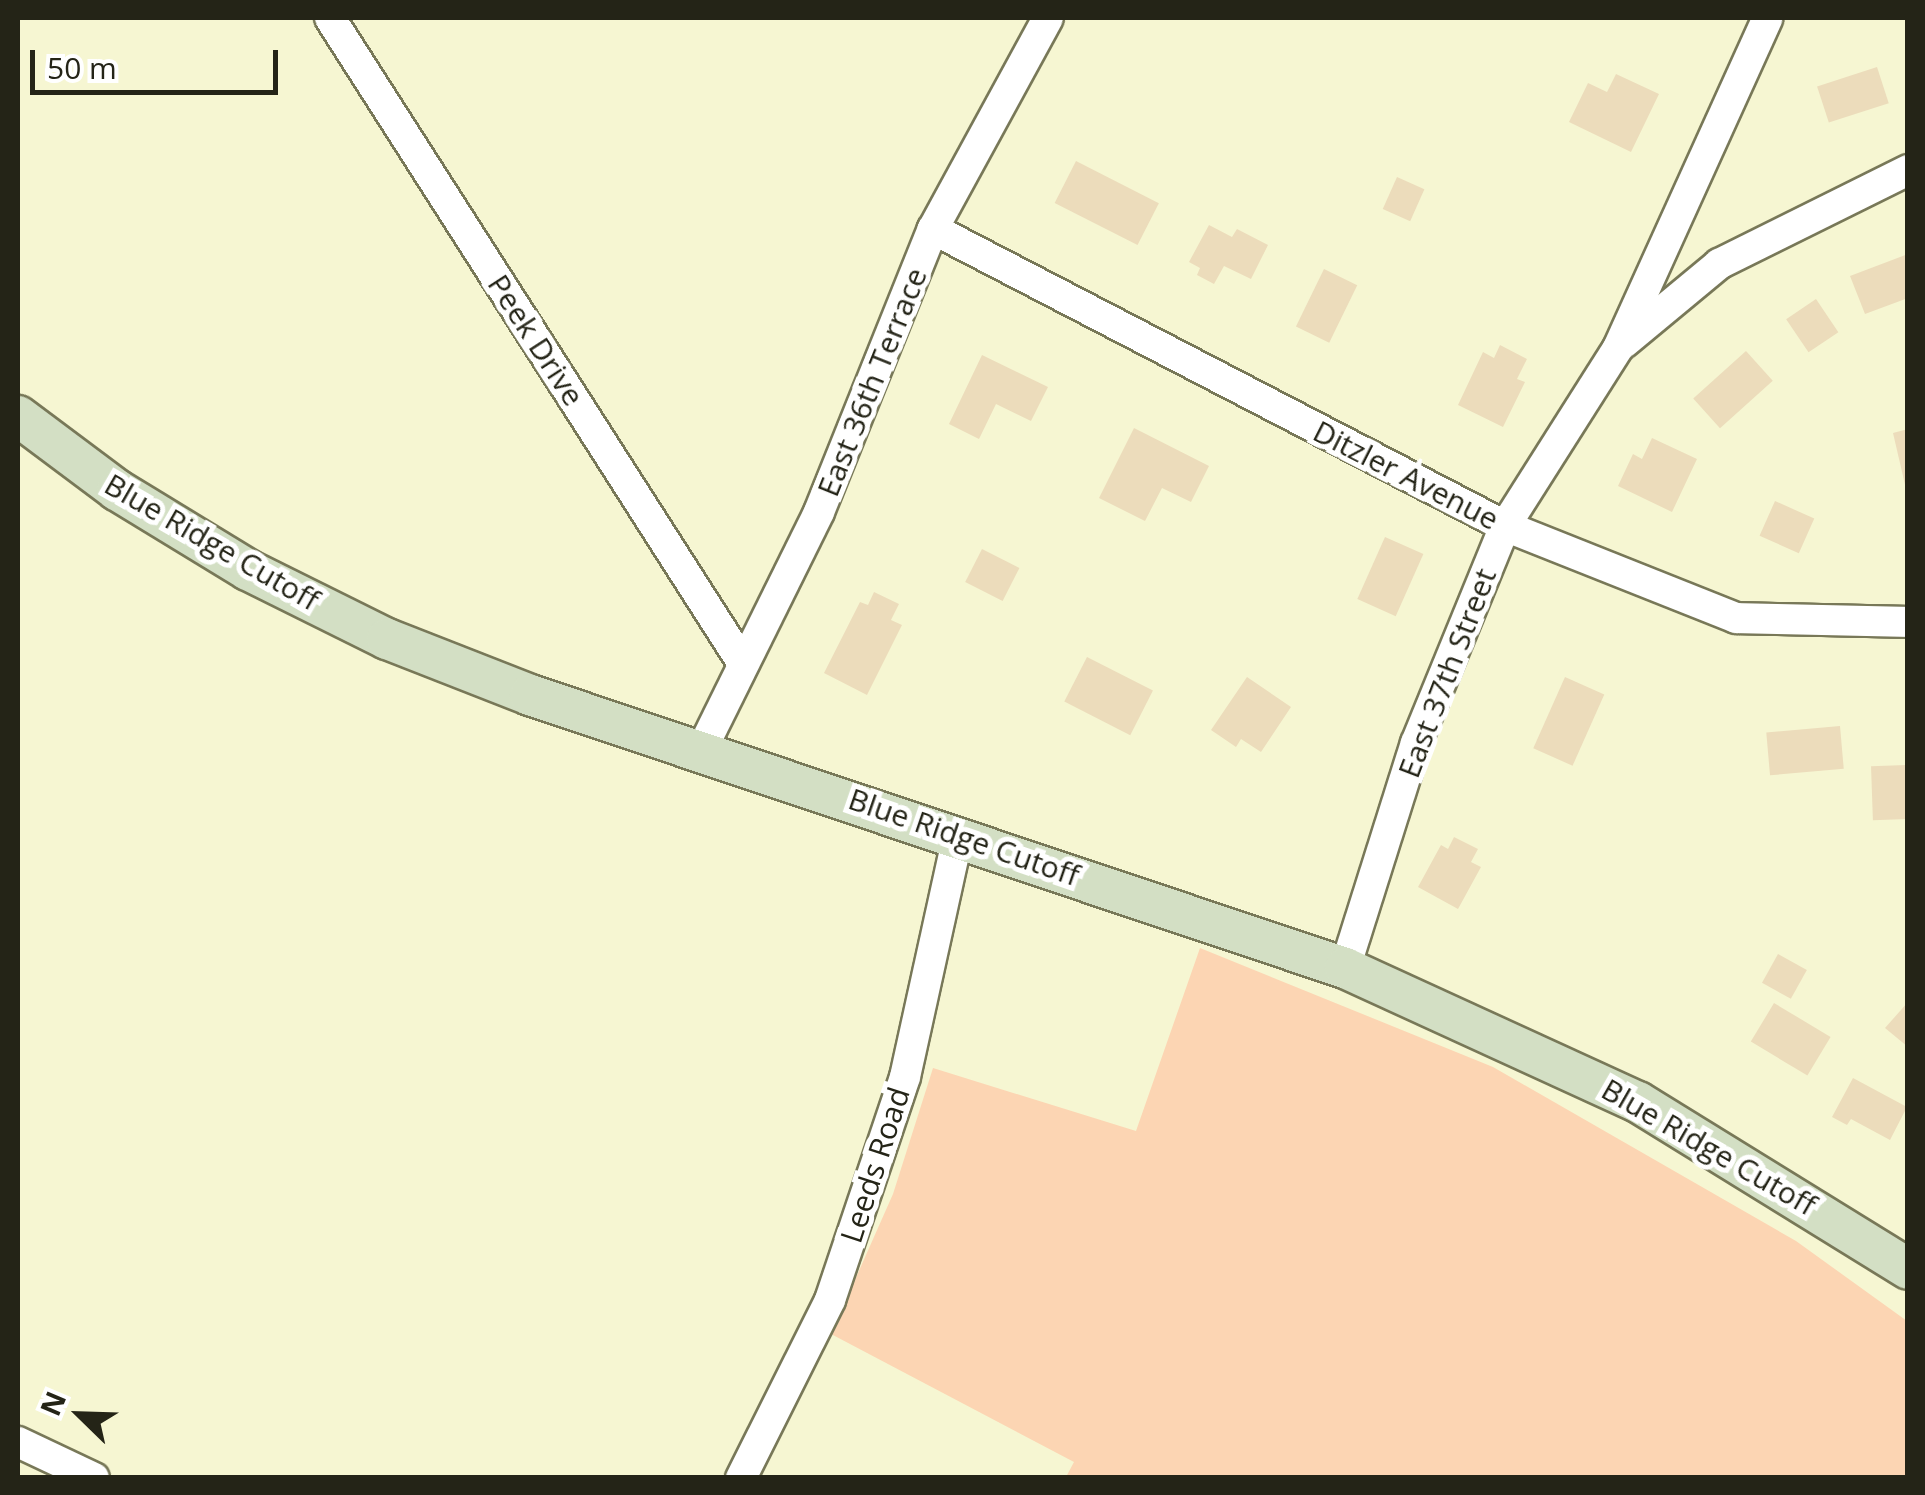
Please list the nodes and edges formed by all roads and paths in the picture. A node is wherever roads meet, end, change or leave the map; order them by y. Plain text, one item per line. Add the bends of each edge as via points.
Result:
1 (330, 18) edge
2 (1048, 18) edge
3 (1768, 18) edge
4 (1908, 170) edge
5 (934, 230) junction
6 (1618, 348) junction
7 (18, 416) edge
8 (1505, 526) junction
9 (1908, 622) edge
10 (742, 662) junction
11 (702, 748) junction
12 (958, 835) junction
13 (1346, 968) junction
14 (1908, 1268) edge
15 (18, 1442) edge
16 (94, 1478) edge
17 (741, 1478) edge

1 - 10 street, Peek Drive
2 - 5 street, East 36th Terrace
3 - 6 street, East 37th Street
4 - 6 street via 1718,264
5 - 8 street, Ditzler Avenue
5 - 10 street, East 36th Terrace via 820,512
6 - 8 street, East 37th Street
7 - 11 main road, Blue Ridge Cutoff via 117,490 248,570 387,639 530,695
8 - 9 street, Ditzler Avenue via 1736,618
8 - 13 street, East 37th Street via 1416,743
10 - 11 street, East 36th Terrace
11 - 12 main road, Blue Ridge Cutoff
12 - 13 main road, Blue Ridge Cutoff
12 - 17 street, Leeds Road via 905,1077 842,1264
13 - 14 main road, Blue Ridge Cutoff via 1638,1102
15 - 16 street

